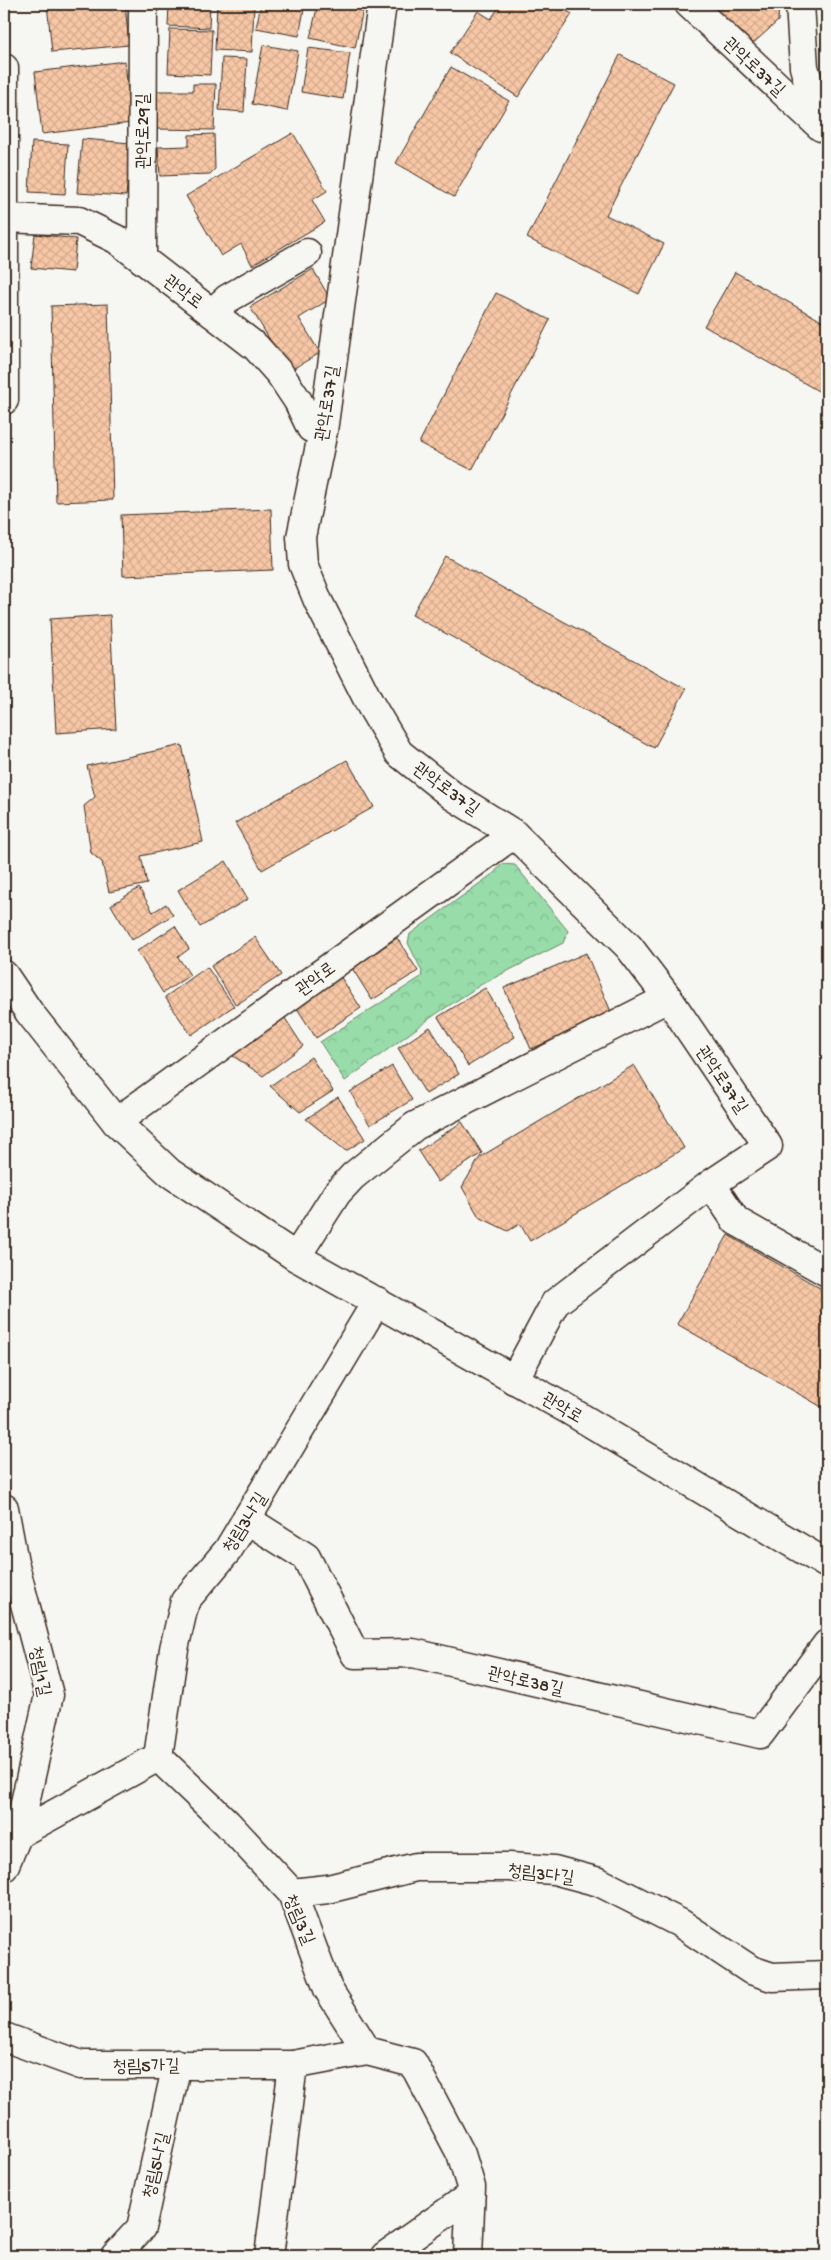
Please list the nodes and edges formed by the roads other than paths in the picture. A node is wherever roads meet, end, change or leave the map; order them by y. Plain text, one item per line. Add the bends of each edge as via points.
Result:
1 (143, 4) edge
2 (382, 4) edge
3 (688, 4) edge
4 (800, 4) edge
5 (4, 68) edge
6 (824, 133) edge
7 (4, 218) edge
8 (307, 253) dead end
9 (142, 259) junction
10 (212, 313) junction
11 (4, 400) edge
12 (323, 431) junction
13 (514, 834) junction
14 (4, 975) edge
15 (668, 998) junction
16 (116, 1122) junction
17 (711, 1184) junction
18 (296, 1257) junction
19 (827, 1272) edge
20 (376, 1301) junction
21 (514, 1380) junction
22 (4, 1508) edge
23 (246, 1519) junction
24 (827, 1564) edge
25 (827, 1644) edge
26 (158, 1757) junction
27 (11, 1824) edge
28 (4, 1867) edge
29 (292, 1893) junction
30 (827, 1975) edge
31 (5, 2032) edge
32 (367, 2051) junction
33 (177, 2064) junction
34 (293, 2064) junction
35 (470, 2196) junction
36 (115, 2256) edge
37 (269, 2256) edge
38 (386, 2256) edge
39 (468, 2256) edge

1 - 9 street, 관악로29길
2 - 12 street, 관악로37길
3 - 6 street, 관악로37길
4 - 6 street via 804,67
5 - 7 street
7 - 9 street, 관악로 via 79,221 116,239
7 - 11 street
8 - 10 street via 227,299
9 - 10 street, 관악로
10 - 12 street, 관악로 via 256,347 280,374 311,428
12 - 13 street, 관악로37길 via 301,537 303,564 318,601 398,753 453,796
13 - 15 street, 관악로37길 via 629,948
13 - 16 street, 관악로
14 - 16 street, 관악로 via 29,1012
15 - 17 street, 관악로37길 via 768,1146
15 - 18 street via 415,1126 337,1193
16 - 18 street, 관악로 via 170,1173
17 - 19 street via 736,1221
17 - 21 street, 관악로37길 via 554,1302
18 - 20 street, 관악로
20 - 21 street, 관악로
20 - 23 street, 청림3나길
21 - 24 street, 관악로
22 - 27 street, 청림1길 via 14,1562 49,1694
23 - 25 street, 관악로38길 via 306,1557 355,1654 413,1654 760,1734
23 - 26 street, 청림3나길 via 228,1550 185,1601 174,1648
26 - 27 street
26 - 29 street, 청림3길 via 227,1823
27 - 28 street, 청림1길
29 - 30 street, 청림3다길 via 328,1889 416,1866 554,1870 599,1882 680,1923 751,1970 772,1977
29 - 32 street, 청림3길 via 328,1989
31 - 33 street, 청림5가길 via 81,2065
32 - 34 street, 청림5가길
32 - 35 street via 413,2063 461,2154 471,2187
33 - 34 street, 청림5가길
33 - 36 street, 청림5나길 via 141,2228
34 - 37 street
35 - 38 street
35 - 39 street

